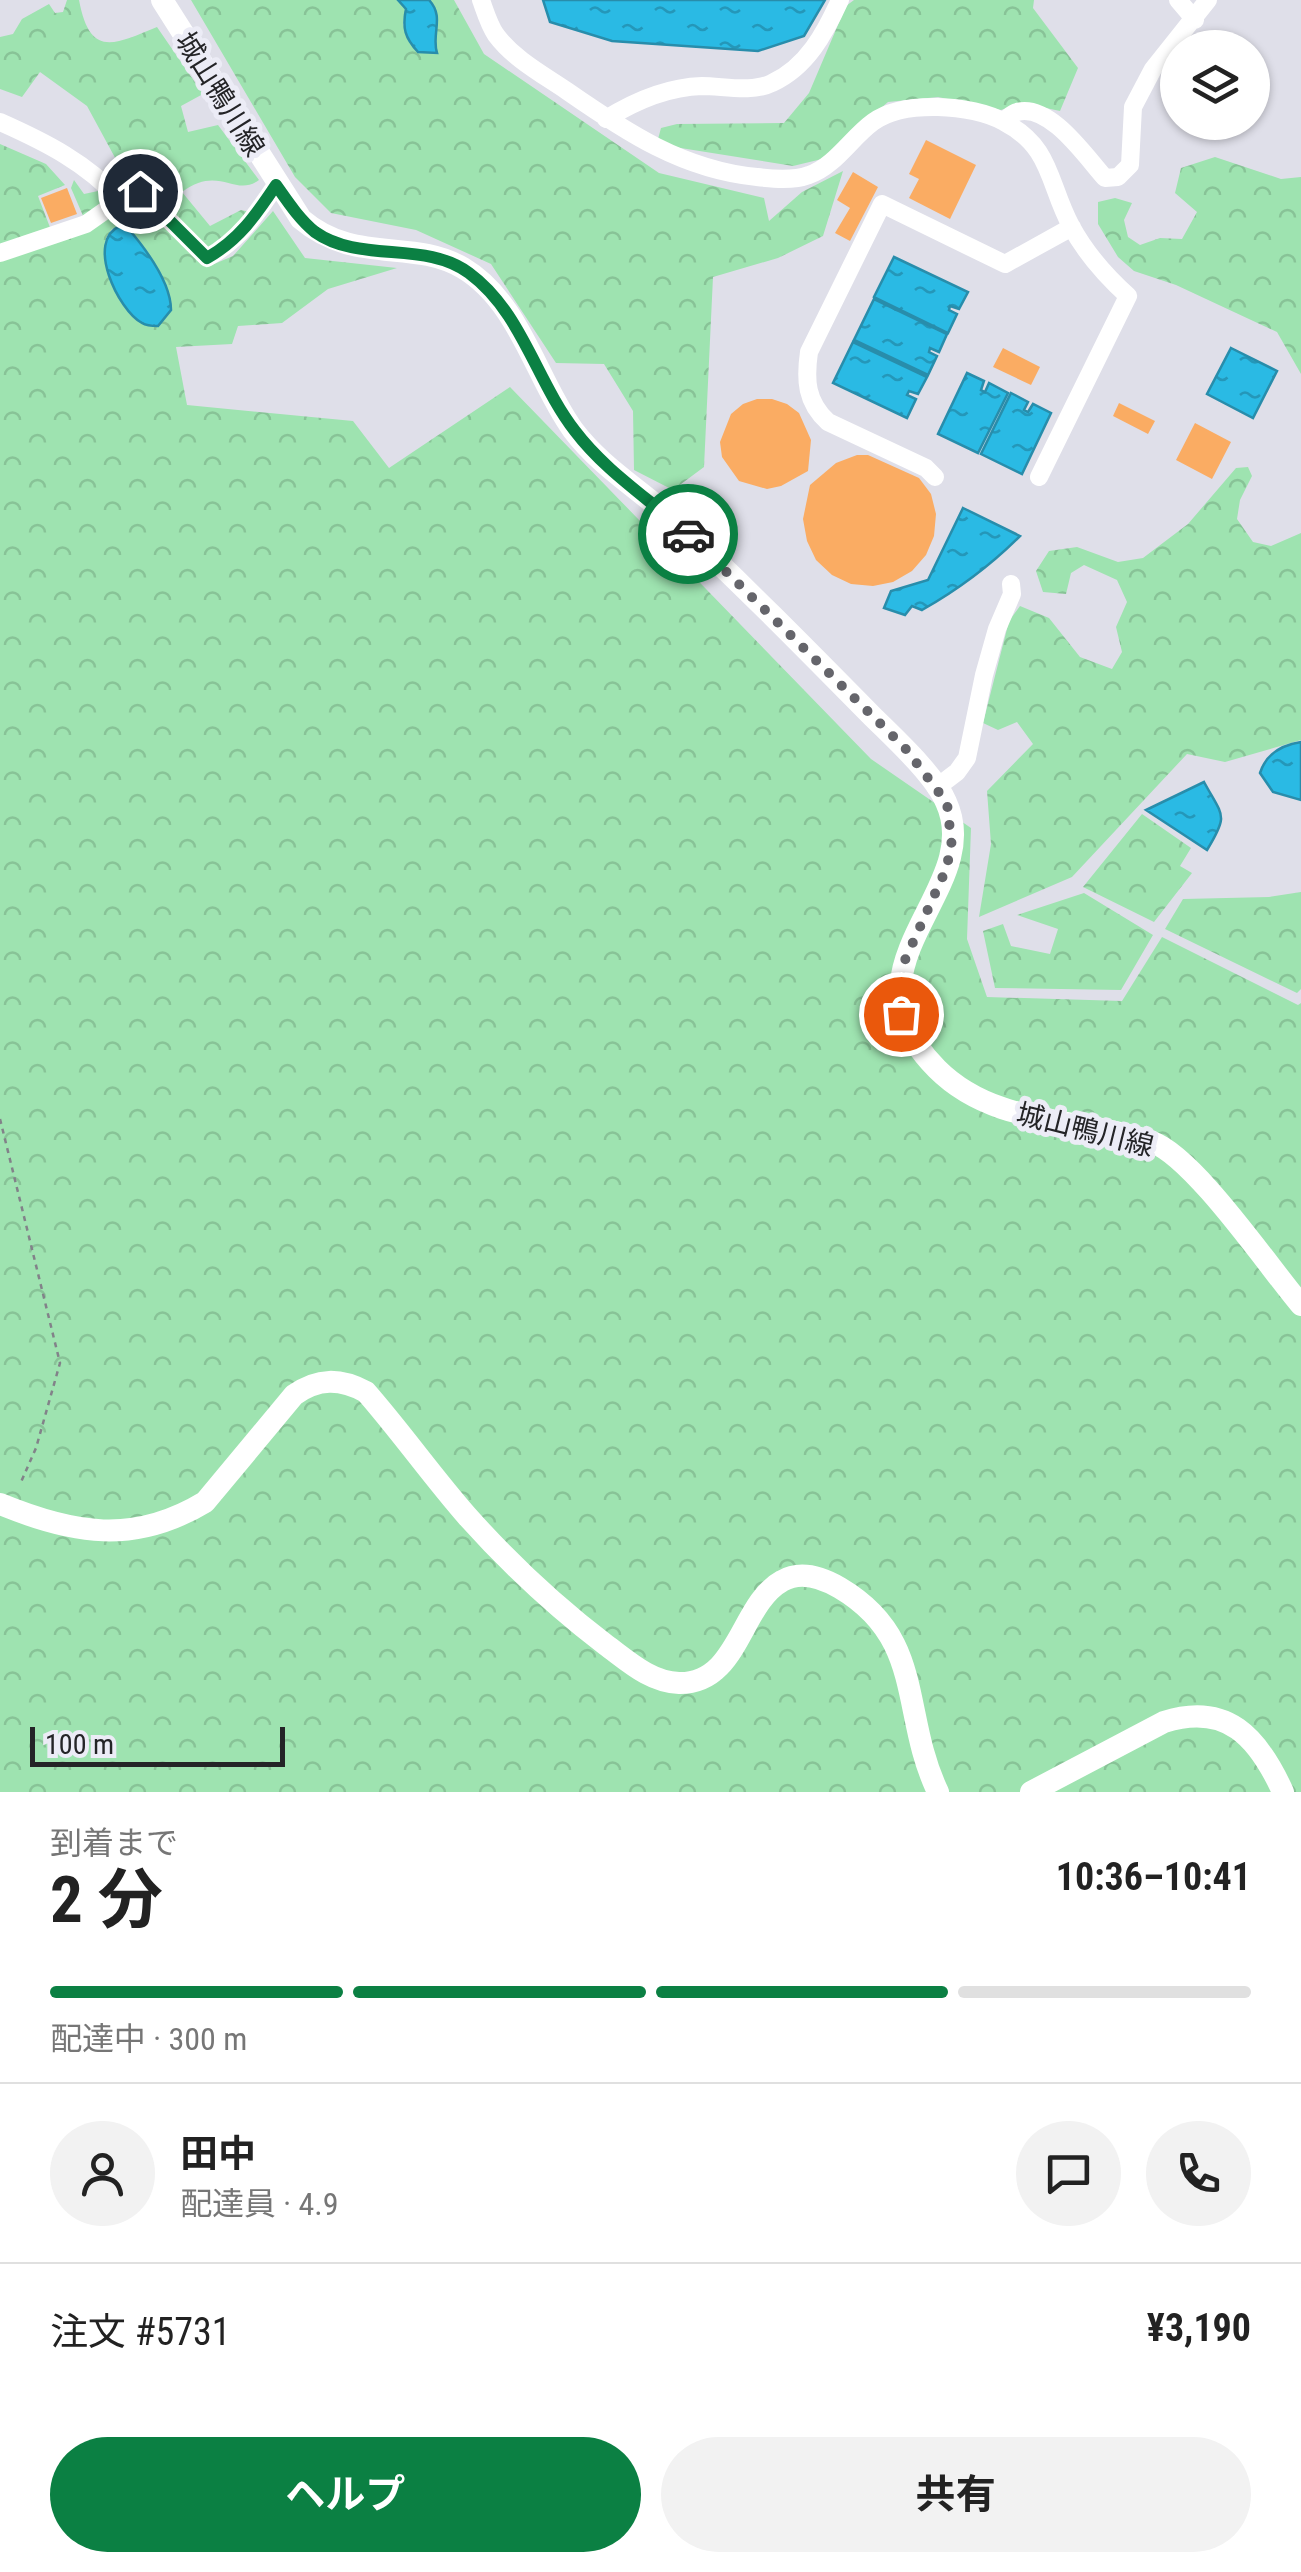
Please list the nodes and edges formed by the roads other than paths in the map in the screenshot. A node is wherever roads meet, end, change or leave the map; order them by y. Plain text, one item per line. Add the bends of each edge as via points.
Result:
1 (162, 0) edge
2 (481, 0) edge
3 (840, 0) edge
4 (1178, 0) edge
5 (1208, 0) edge
6 (1195, 20) junction
7 (606, 118) junction
8 (1004, 121) junction
9 (0, 122) edge
10 (276, 185) junction
11 (120, 200) junction
12 (1072, 228) junction
13 (0, 253) edge
14 (935, 477) dead end
15 (1039, 477) dead end
16 (1011, 584) dead end
17 (936, 788) junction
18 (1301, 1305) edge
19 (0, 1504) edge
20 (938, 1792) edge
21 (1031, 1792) edge
22 (1283, 1792) edge

1 - 10 main road, 城山鴨川線
2 - 7 street via 494,33 520,59
3 - 7 street via 821,40 772,83 696,86 636,100
4 - 6 street
5 - 6 street
6 - 8 street via 1153,69 1133,107 1130,166 1118,177 1105,178 1052,120 1017,112
7 - 8 street via 687,163 776,180 809,175 893,111 923,107
8 - 12 street via 1037,145
9 - 11 street via 99,176
10 - 11 street via 230,245 207,258 140,191
10 - 17 main road, 城山鴨川線 via 319,235 428,255 490,289 573,430 785,627
11 - 13 street via 86,224
12 - 14 street via 1005,264 882,204 809,352 810,398 828,422
12 - 15 street via 1128,296
16 - 17 street via 968,758
17 - 18 main road, 城山鴨川線 via 947,803 952,848 905,960 901,1014 908,1034 937,1070 1002,1110 1154,1142 1183,1160
19 - 20 main road via 65,1528 96,1530 123,1530 186,1513 205,1502 294,1395 325,1381 347,1382 366,1392 468,1516 566,1615 658,1679 704,1678 738,1642 762,1602 795,1576 832,1583 864,1603 897,1644
21 - 22 main road via 1186,1715 1212,1716 1251,1739

